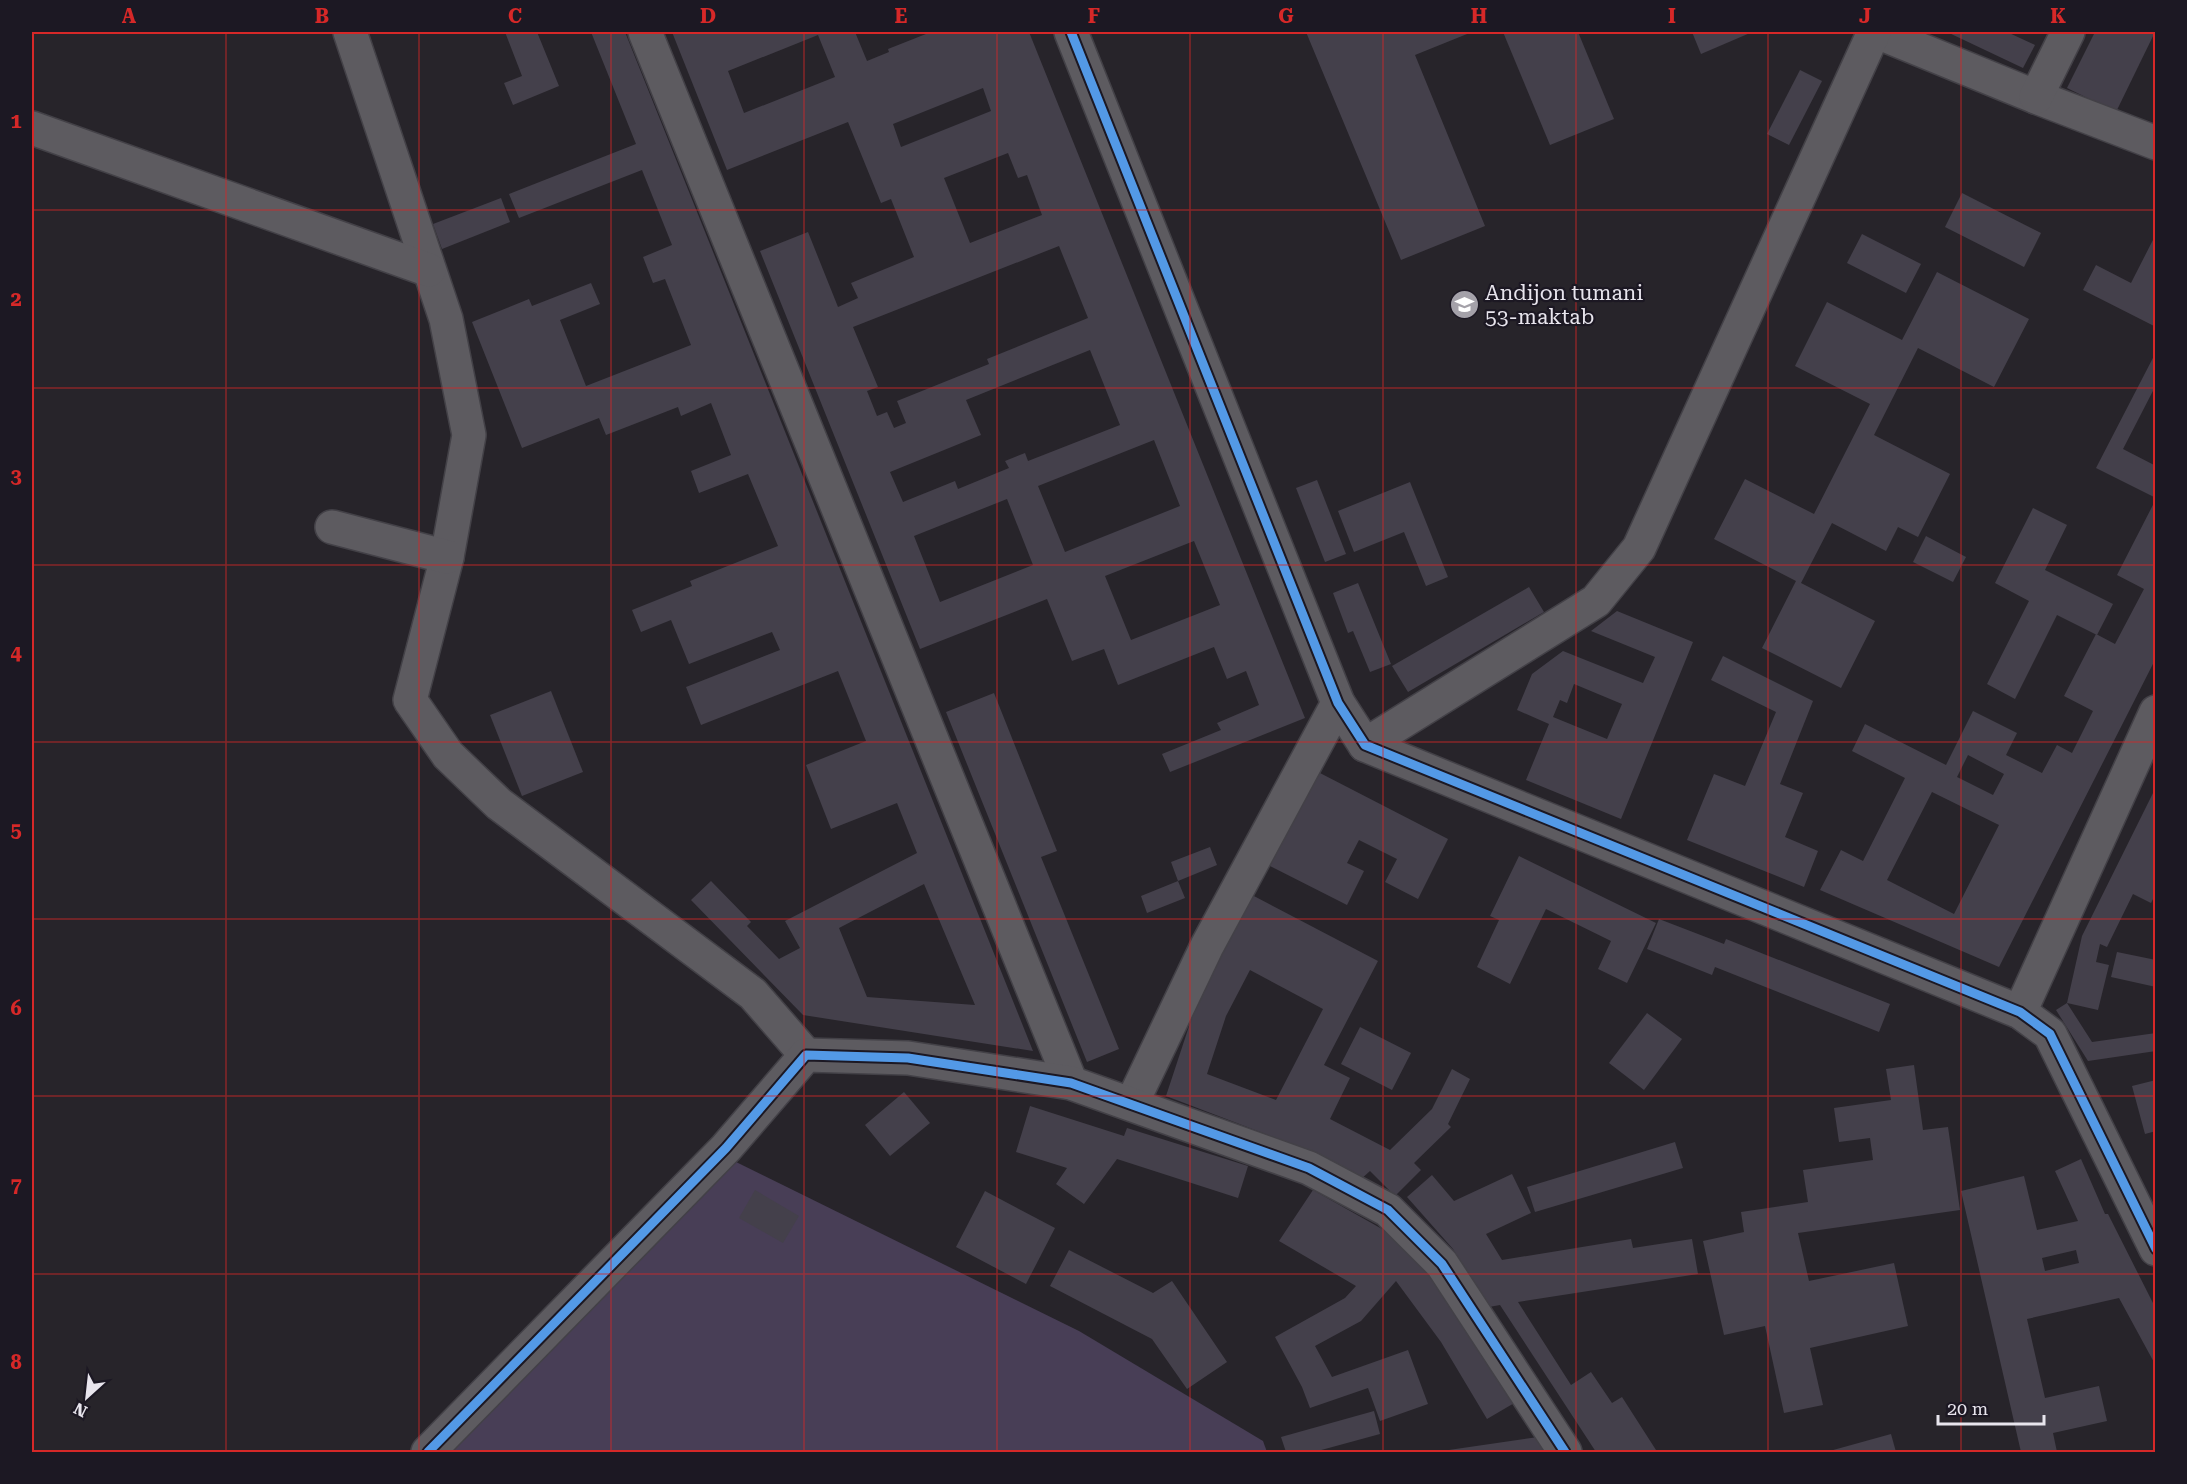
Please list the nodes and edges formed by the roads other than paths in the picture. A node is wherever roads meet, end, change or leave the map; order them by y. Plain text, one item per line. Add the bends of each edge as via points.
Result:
1 (350, 32) edge
2 (645, 32) edge
3 (1071, 32) edge
4 (1875, 32) edge
5 (2068, 32) edge
6 (2036, 98) junction
7 (32, 128) edge
8 (2156, 143) edge
9 (429, 270) junction
10 (332, 527) dead end
11 (447, 557) junction
12 (1338, 703) junction
13 (2156, 712) edge
14 (1365, 744) junction
15 (2020, 1012) junction
16 (806, 1055) junction
17 (1071, 1083) junction
18 (1132, 1103) junction
19 (2156, 1249) edge
20 (428, 1452) edge
21 (1565, 1452) edge

1 - 9 street
2 - 17 street
3 - 12 street
4 - 6 street
4 - 14 street via 1639,548 1596,601
5 - 6 street
6 - 8 street
7 - 9 street
9 - 11 street via 446,319 469,435
10 - 11 street
11 - 16 street via 410,700 448,755 499,804 753,994
12 - 14 street
12 - 18 street via 1207,946
13 - 15 street
14 - 15 street
15 - 19 street via 2050,1035
16 - 17 street via 908,1058
16 - 20 street via 726,1148
17 - 18 street
18 - 21 street via 1310,1168 1388,1210 1442,1264

